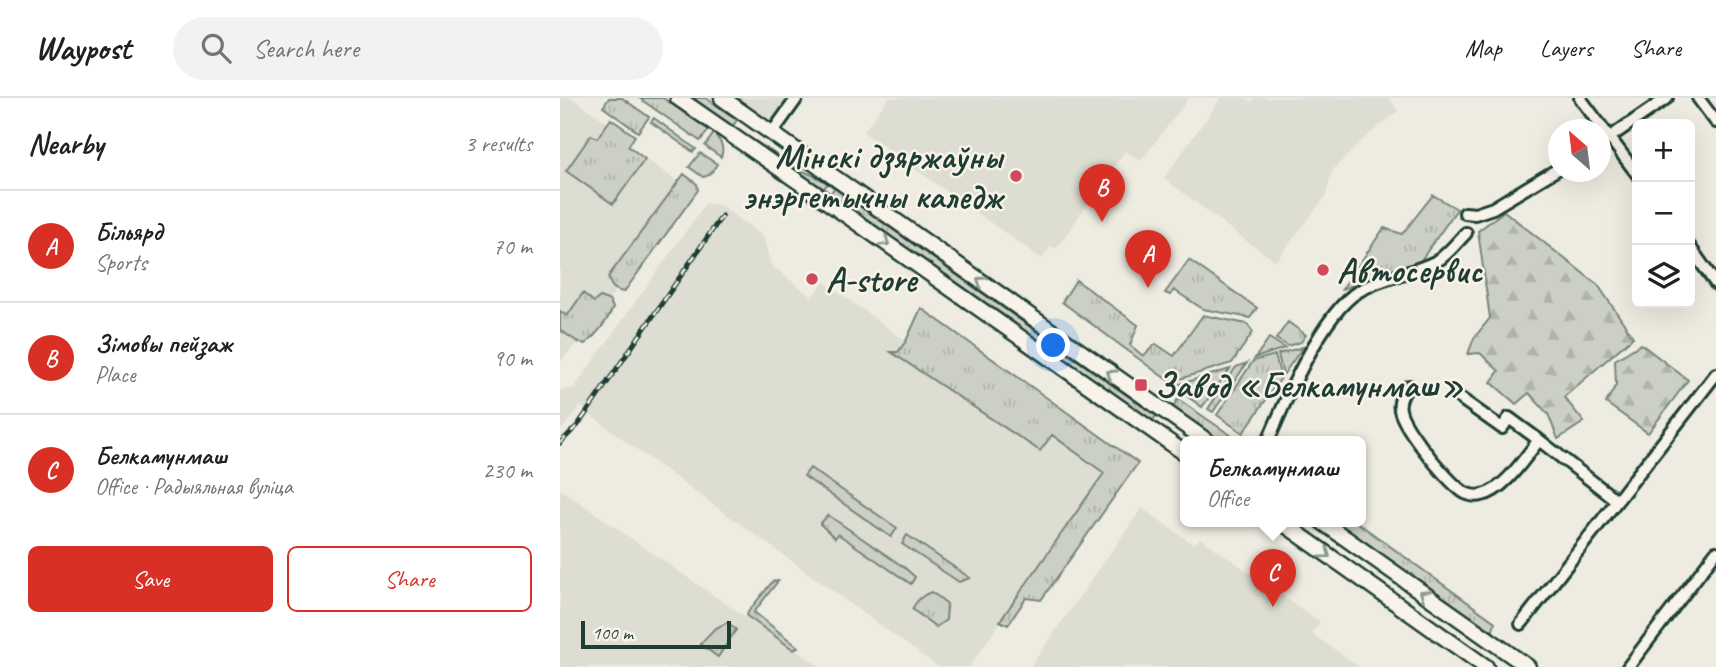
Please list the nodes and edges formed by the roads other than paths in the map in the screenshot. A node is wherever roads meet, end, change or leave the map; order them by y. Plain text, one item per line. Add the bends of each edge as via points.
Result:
1 (678, 98) edge
2 (722, 98) edge
3 (797, 98) edge
4 (1580, 98) edge
5 (1667, 98) edge
6 (1699, 98) edge
7 (1592, 119) edge
8 (1716, 122) edge
9 (772, 134) junction
10 (1611, 137) edge
11 (1611, 147) edge
12 (1632, 169) edge
13 (1548, 175) edge
14 (1465, 213) dead end
15 (1466, 233) dead end
16 (1695, 254) edge
17 (1716, 284) edge
18 (1716, 374) edge
19 (1409, 386) dead end
20 (1457, 396) dead end
21 (1200, 436) edge
22 (1270, 436) edge
23 (1539, 440) junction
24 (1180, 450) edge
25 (1616, 500) junction
26 (1288, 527) edge
27 (1329, 527) edge
28 (1716, 552) edge
29 (1368, 555) junction
30 (1355, 575) junction
31 (1521, 624) dead end
32 (1486, 667) edge
33 (1528, 667) edge
34 (1628, 667) edge

1 -> 24 main road
2 - 9 main road
3 - 9 street
4 - 7 street
5 - 10 street
6 - 8 street
21 -> 9 main road
11 - 12 street
13 - 14 street via 1485,212
15 - 22 street via 1437,262 1371,285 1347,300 1291,388
16 - 17 street
18 - 25 street
19 - 23 street via 1400,401 1406,424 1437,465 1472,495 1493,491 1507,480
20 - 23 street via 1502,428 1508,418
23 - 25 street
25 - 31 street
26 -> 30 main road
27 - 29 main road
28 - 34 street
29 - 30 main road
33 -> 29 main road
30 - 32 main road

